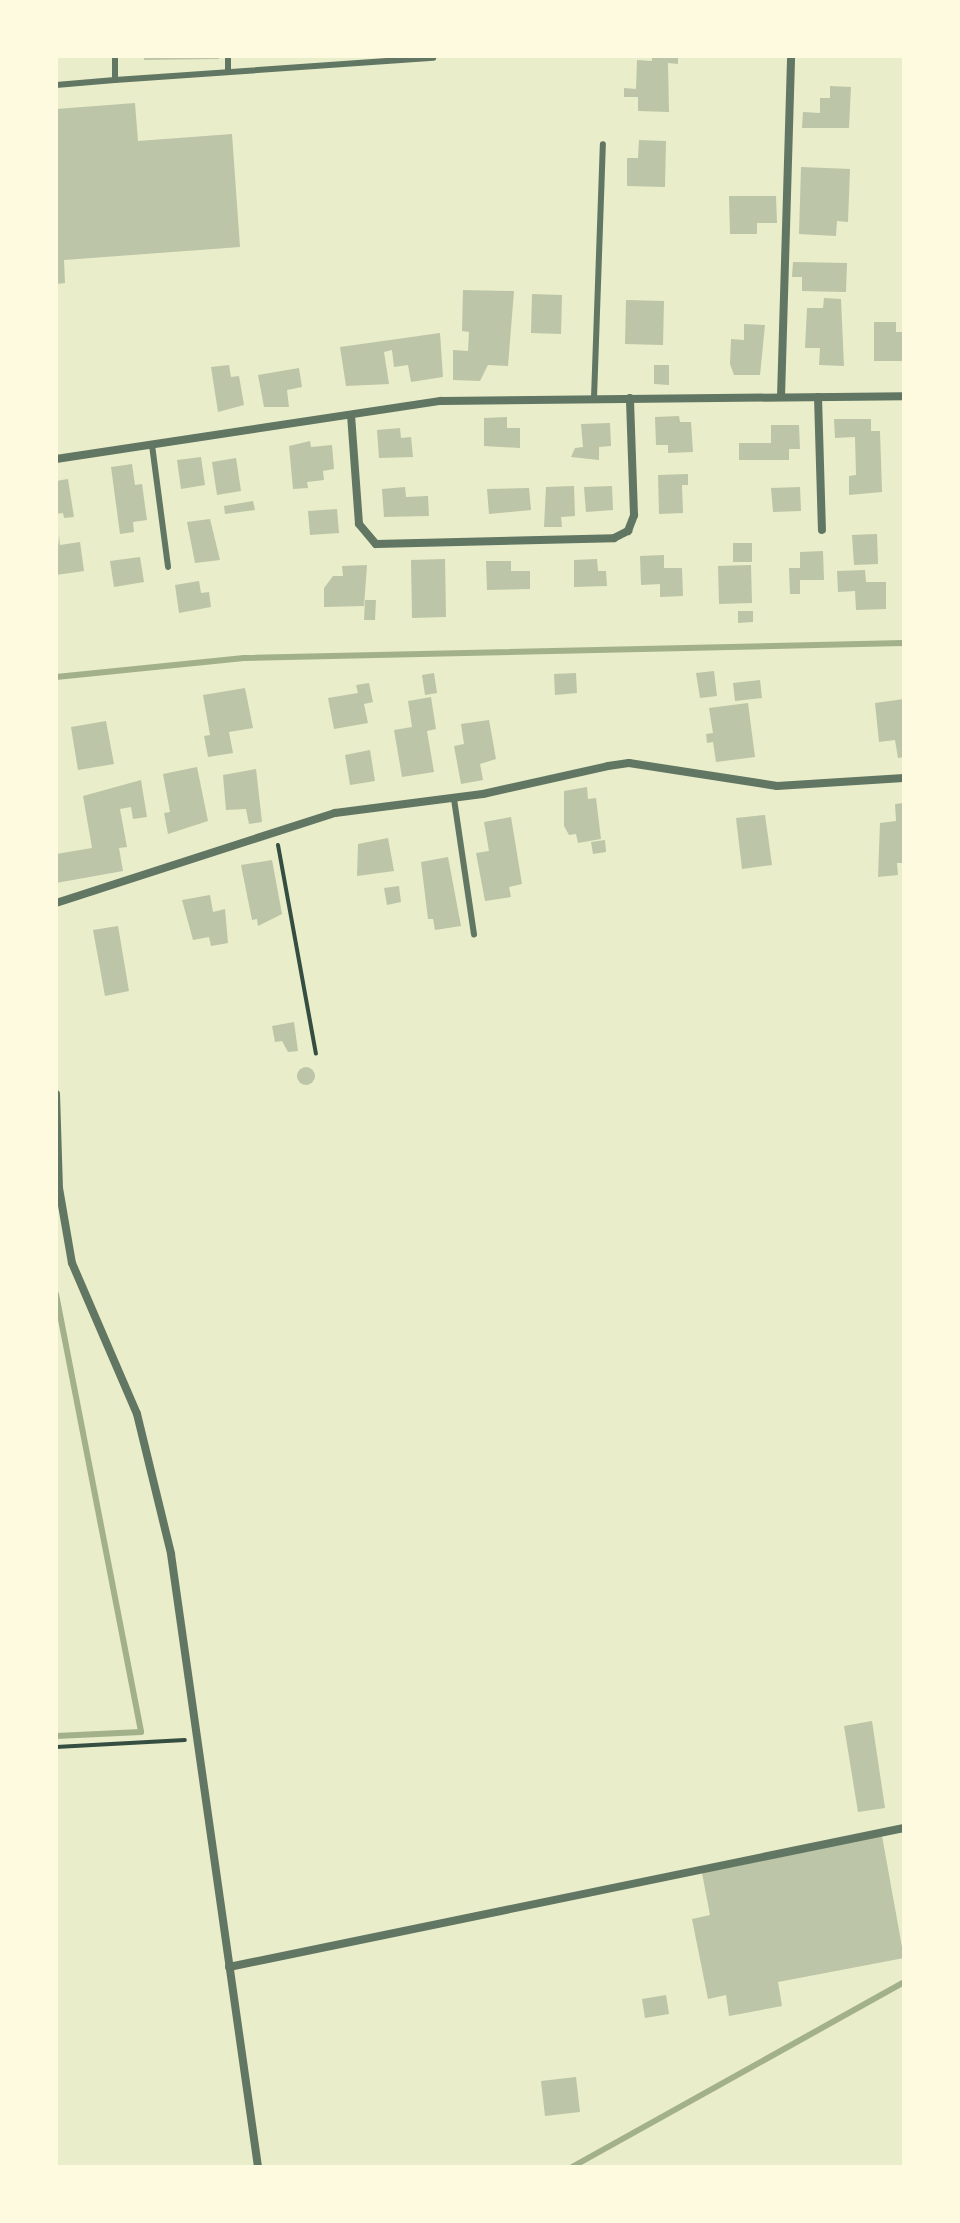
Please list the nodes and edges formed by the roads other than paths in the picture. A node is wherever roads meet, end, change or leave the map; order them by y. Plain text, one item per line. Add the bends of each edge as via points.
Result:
1 (115, 56) edge
2 (228, 56) edge
3 (791, 56) edge
4 (433, 58) dead end
5 (228, 72) junction
6 (115, 80) junction
7 (56, 85) edge
8 (603, 144) dead end
9 (904, 396) edge
10 (781, 397) junction
11 (818, 397) junction
12 (594, 398) junction
13 (630, 398) junction
14 (351, 415) junction
15 (152, 445) junction
16 (56, 459) edge
17 (822, 530) dead end
18 (168, 567) dead end
19 (904, 778) edge
20 (454, 799) junction
21 (56, 903) edge
22 (474, 935) dead end
23 (56, 1094) edge
24 (904, 1828) edge
25 (229, 1967) junction
26 (258, 2167) edge

1 - 6 lane
2 - 5 lane
3 - 10 street
4 - 5 lane
5 - 6 lane
6 - 7 lane
8 - 12 lane
9 - 11 street
10 - 11 street
10 - 13 street
11 - 17 street
12 - 13 street
12 - 14 street via 441,401
13 - 14 street via 634,515 628,531 614,538 376,544 359,524
14 - 15 street
15 - 16 street
15 - 18 lane
19 - 20 street via 777,786 629,763
20 - 21 street via 335,813
20 - 22 lane
23 - 25 street via 66,1236 83,1299 149,1450 171,1554
24 - 25 street
25 - 26 street

